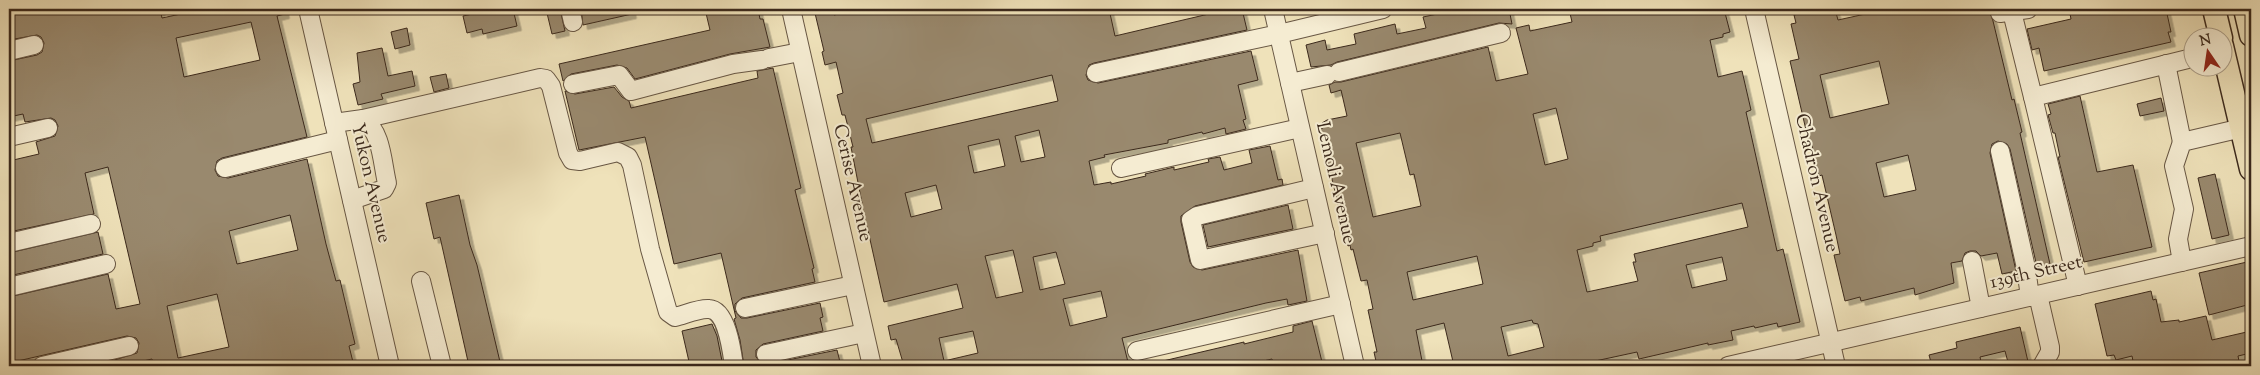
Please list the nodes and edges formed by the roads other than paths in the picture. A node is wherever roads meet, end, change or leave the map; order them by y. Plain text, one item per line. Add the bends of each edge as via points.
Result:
1 (308, 9) edge
2 (791, 9) edge
3 (1273, 9) edge
4 (1383, 9) edge
5 (1754, 9) edge
6 (2214, 9) edge
7 (2245, 9) edge
8 (2013, 10) edge
9 (2218, 28) edge
10 (1501, 33) dead end
11 (1279, 34) junction
12 (2251, 35) edge
13 (34, 45) dead end
14 (9, 51) edge
15 (800, 52) junction
16 (2182, 60) edge
17 (2166, 64) junction
18 (1096, 73) dead end
19 (2230, 78) edge
20 (1290, 83) junction
21 (573, 84) dead end
22 (2033, 97) junction
23 (363, 119) junction
24 (334, 123) junction
25 (48, 128) dead end
26 (1300, 128) junction
27 (2242, 128) junction
28 (9, 137) edge
29 (338, 140) junction
30 (2182, 142) junction
31 (2000, 152) dead end
32 (225, 168) dead end
33 (1121, 168) dead end
34 (2251, 169) edge
35 (1314, 188) junction
36 (352, 200) junction
37 (91, 224) dead end
38 (1325, 233) junction
39 (9, 243) edge
40 (2251, 246) edge
41 (1972, 261) dead end
42 (2182, 262) junction
43 (106, 264) dead end
44 (421, 281) dead end
45 (853, 285) junction
46 (2078, 286) junction
47 (9, 287) edge
48 (2034, 296) junction
49 (1341, 304) junction
50 (745, 308) dead end
51 (1981, 308) junction
52 (864, 333) junction
53 (1830, 343) junction
54 (129, 346) dead end
55 (1137, 351) dead end
56 (766, 354) dead end
57 (42, 366) edge
58 (390, 366) edge
59 (442, 366) edge
60 (734, 366) edge
61 (872, 366) edge
62 (1355, 366) edge
63 (1728, 366) edge
64 (1836, 366) edge
65 (2042, 366) edge

1 - 24 street, Yukon Avenue
2 - 15 street, Cerise Avenue
3 - 11 street, Lemoli Avenue
4 - 11 street
5 - 53 street, Chadron Avenue
6 - 9 main road
7 - 12 main road
8 - 22 street
10 - 20 street
11 - 18 street
11 - 20 street, Lemoli Avenue
13 - 14 street
15 - 21 street via 733,64 631,91 619,75
15 - 45 street, Cerise Avenue
16 - 17 street
17 - 22 street
17 - 30 street
19 - 27 main road
20 - 26 street, Lemoli Avenue
22 - 46 street
23 - 24 street
23 - 36 street via 376,134 387,183 384,189
23 - 60 street via 546,79 551,86 572,160 618,152 628,157 668,312 675,318 709,309 716,312 725,326
24 - 29 street, Yukon Avenue
25 - 28 street
26 - 33 street
26 - 35 street, Lemoli Avenue
27 - 30 street
27 - 34 main road
29 - 32 street
29 - 36 street, Yukon Avenue
30 - 42 street via 2174,166 2184,209 2178,239
31 - 48 street
35 - 38 street, Lemoli Avenue
35 - 38 street via 1197,216 1191,220 1198,252 1200,260
36 - 58 street, Yukon Avenue
37 - 39 street
38 - 49 street, Lemoli Avenue
40 - 42 street, 139th Street
41 - 51 street
42 - 46 street, 139th Street
43 - 47 street
44 - 59 street
45 - 50 street
45 - 52 street, Cerise Avenue
46 - 48 street, 139th Street
48 - 51 street, 139th Street
48 - 65 street via 2050,347
49 - 55 street
49 - 62 street, Lemoli Avenue
51 - 53 street, 139th Street
52 - 56 street
52 - 61 street, Cerise Avenue
53 - 63 street, 139th Street
53 - 64 street, Chadron Avenue
54 - 57 street

